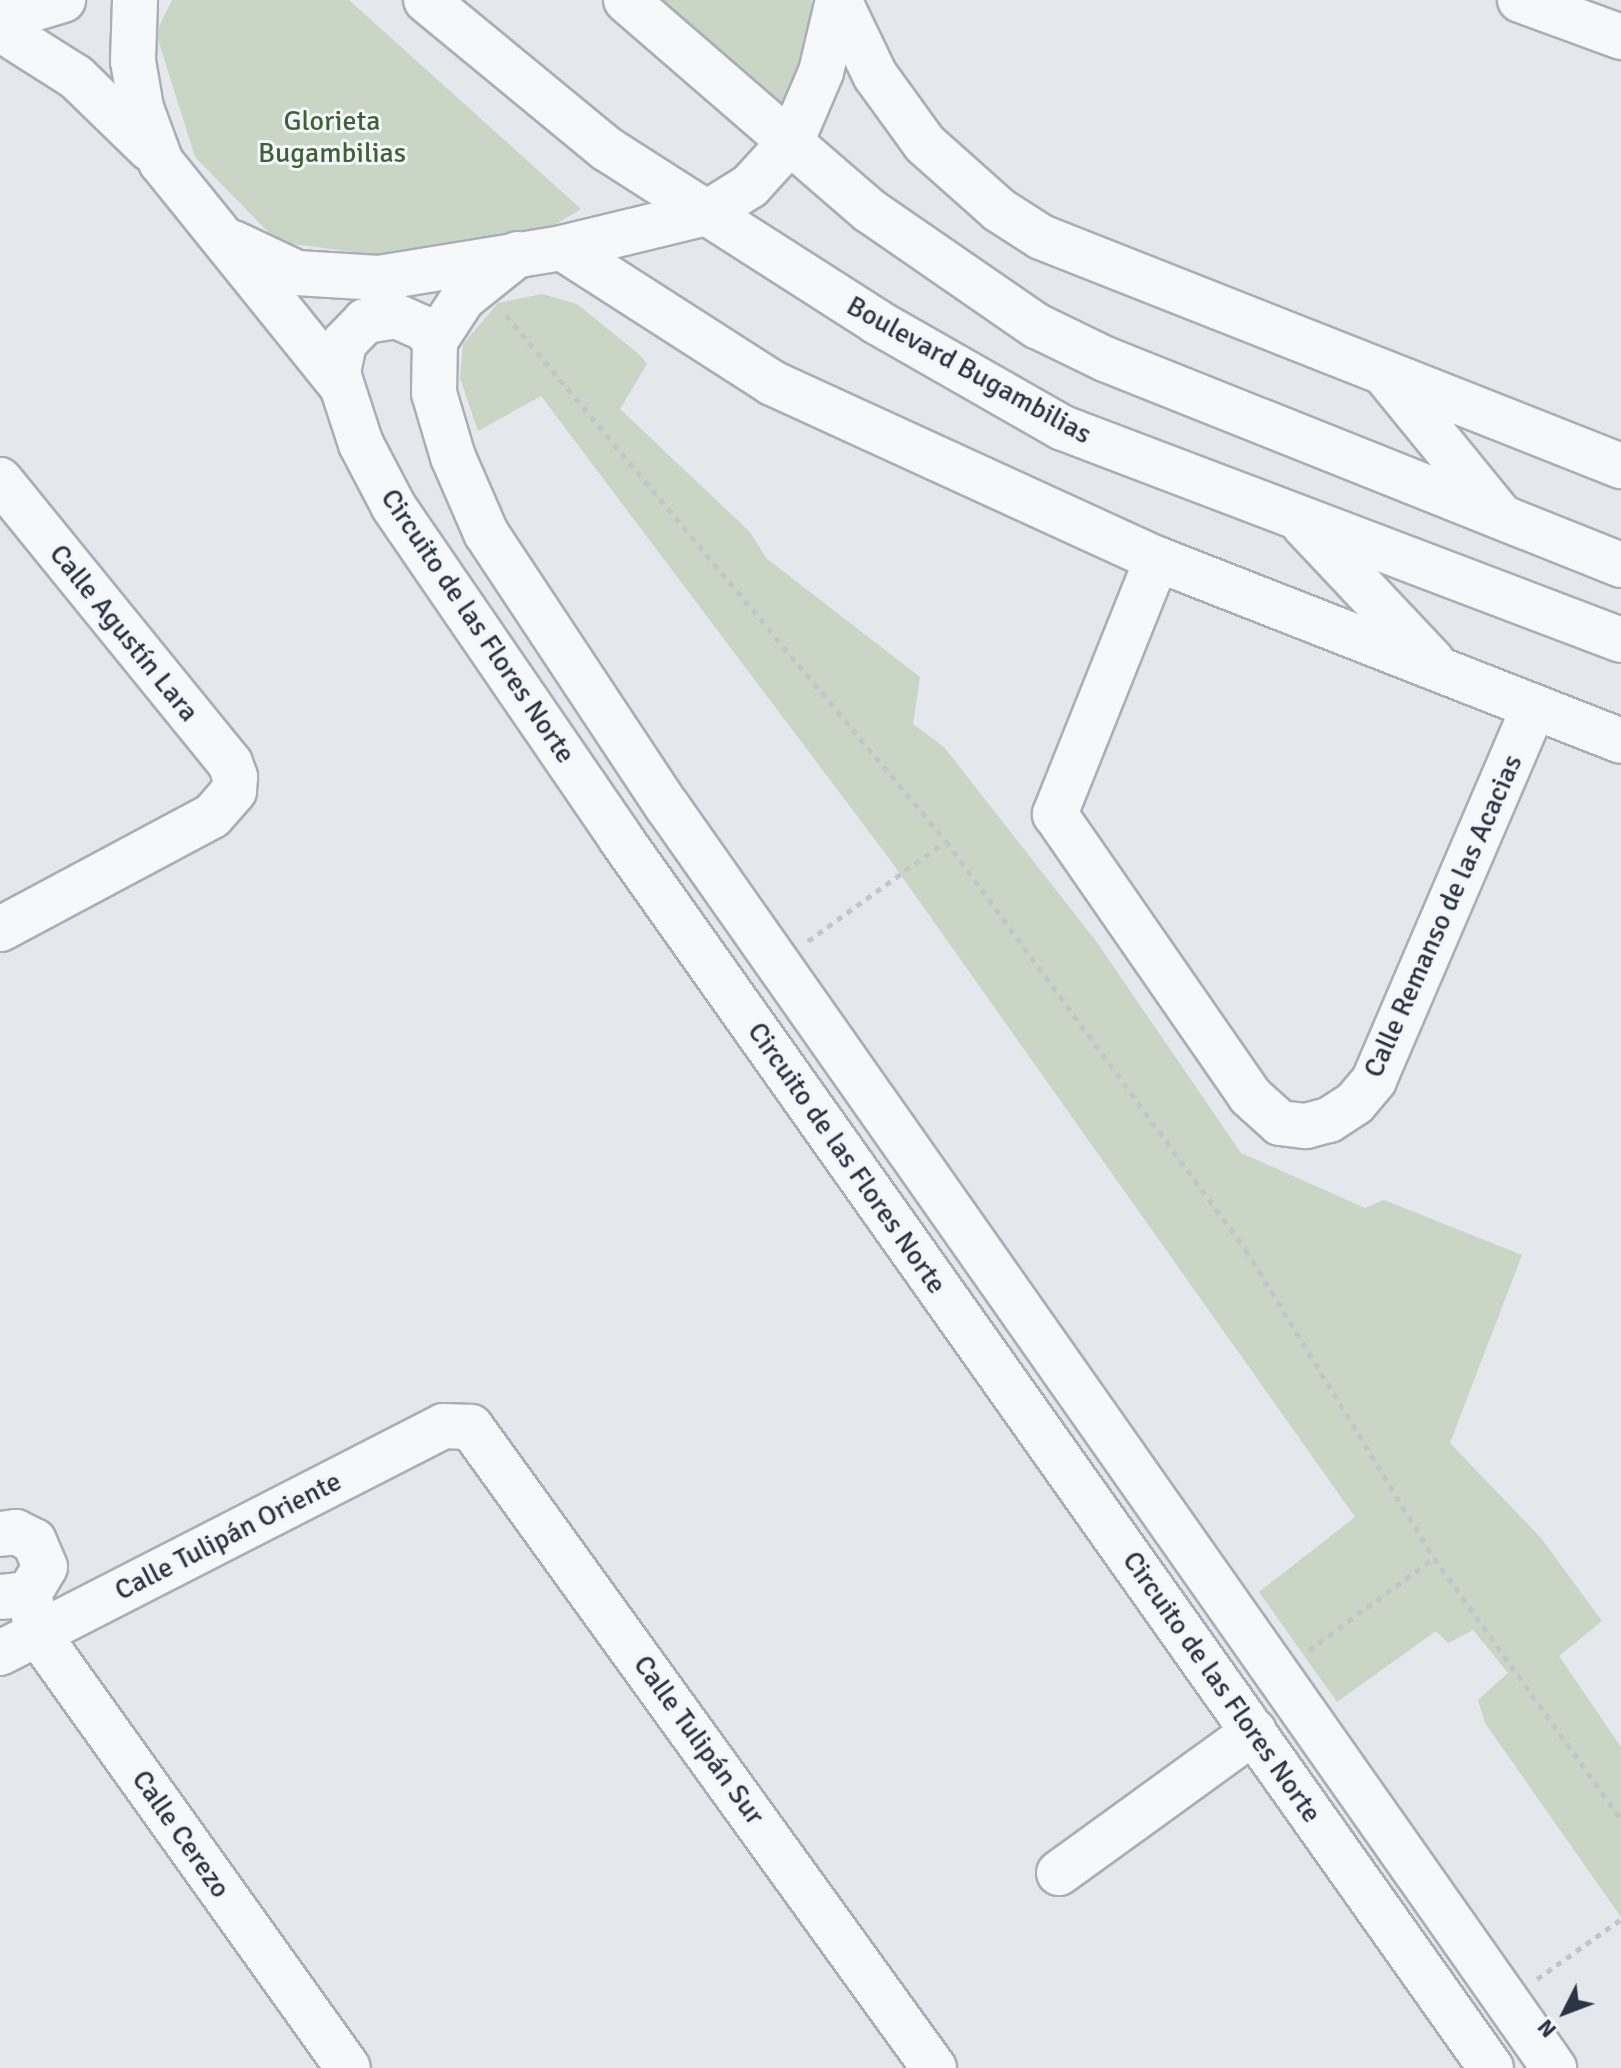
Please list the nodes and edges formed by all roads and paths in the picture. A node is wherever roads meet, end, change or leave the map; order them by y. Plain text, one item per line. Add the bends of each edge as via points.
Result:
1 (63, 0) edge
2 (135, 0) edge
3 (426, 0) edge
4 (626, 0) edge
5 (838, 0) edge
6 (1520, 0) edge
7 (0, 19) edge
8 (0, 29) edge
9 (1621, 37) edge
10 (792, 140) junction
11 (161, 162) junction
12 (707, 213) junction
13 (224, 238) junction
14 (562, 248) junction
15 (518, 254) junction
16 (480, 284) junction
17 (435, 341) junction
18 (1383, 372) junction
19 (342, 386) junction
20 (1621, 466) edge
21 (0, 480) edge
22 (1297, 517) junction
23 (1504, 520) junction
24 (1157, 559) junction
25 (1621, 565) edge
26 (1621, 640) edge
27 (1441, 671) junction
28 (1534, 707) junction
29 (1621, 741) edge
30 (667, 806) junction
31 (621, 839) junction
32 (946, 841) junction
33 (0, 929) edge
34 (777, 963) junction
35 (457, 1423) joint
36 (0, 1534) edge
37 (1434, 1558) junction
38 (22, 1608) edge
39 (0, 1653) edge
40 (1277, 1673) junction
41 (1254, 1732) junction
42 (1621, 1819) edge
43 (1059, 1873) dead end
44 (1445, 1912) junction
45 (1621, 1919) edge
46 (1404, 1943) junction
47 (1507, 2000) junction
48 (348, 2068) edge
49 (934, 2068) edge
50 (1491, 2068) edge
51 (1554, 2068) edge

1 - 7 street
2 - 11 street via 133,61 141,108
3 - 12 street, Boulevard Bugambilias via 607,149
4 - 10 street
5 - 10 street via 821,72
5 - 18 street via 898,111 934,153 999,210 1041,237
6 - 9 street
8 - 11 street via 76,77
10 - 12 street via 750,186
10 - 23 street via 870,211 1037,326 1105,359
11 - 13 street, Circuito de las Flores Norte
12 - 14 street
12 - 22 street, Boulevard Bugambilias via 877,322 1063,428
13 - 15 street via 297,273 379,278
13 - 19 street, Circuito de las Flores Norte
14 - 15 street
14 - 24 street via 772,383
15 - 16 street
16 - 17 street via 463,298
16 - 32 path
17 - 19 street via 425,329 396,316 365,321 344,343 338,372
17 - 30 street, Circuito de las Flores Norte via 434,393 453,457 486,533
18 - 20 street
18 - 23 street
19 - 31 street, Circuito de las Flores Norte via 361,444 394,507
21 - 33 street, Calle Agustín Lara via 230,763 234,791 212,816
22 - 26 street, Boulevard Bugambilias
22 - 27 street
23 - 25 street
24 - 27 street
24 - 28 street, Calle Remanso de las Acacias via 1055,814 1250,1096 1280,1123 1306,1126 1329,1120 1355,1103 1374,1080
27 - 28 street
28 - 29 street
30 - 31 street
30 - 34 street, Circuito de las Flores Norte
31 - 41 street, Circuito de las Flores Norte
32 - 34 path
32 - 37 path via 1246,1250
34 - 40 street, Circuito de las Flores Norte
35 - 38 street, Calle Tulipán Oriente
35 - 49 street, Calle Tulipán Sur via 480,1433
36 - 38 street via 16,1532 34,1541 43,1556 39,1584
37 - 40 path
37 - 42 path
38 - 39 street, Calle Tulipán Oriente
38 - 48 street, Calle Cerezo
40 - 44 street, Circuito de las Flores Norte
41 - 43 street
41 - 46 street, Circuito de las Flores Norte
44 - 46 street
44 - 47 street, Circuito de las Flores Norte
45 - 47 path
46 - 50 street, Circuito de las Flores Norte
47 - 51 street, Circuito de las Flores Norte

